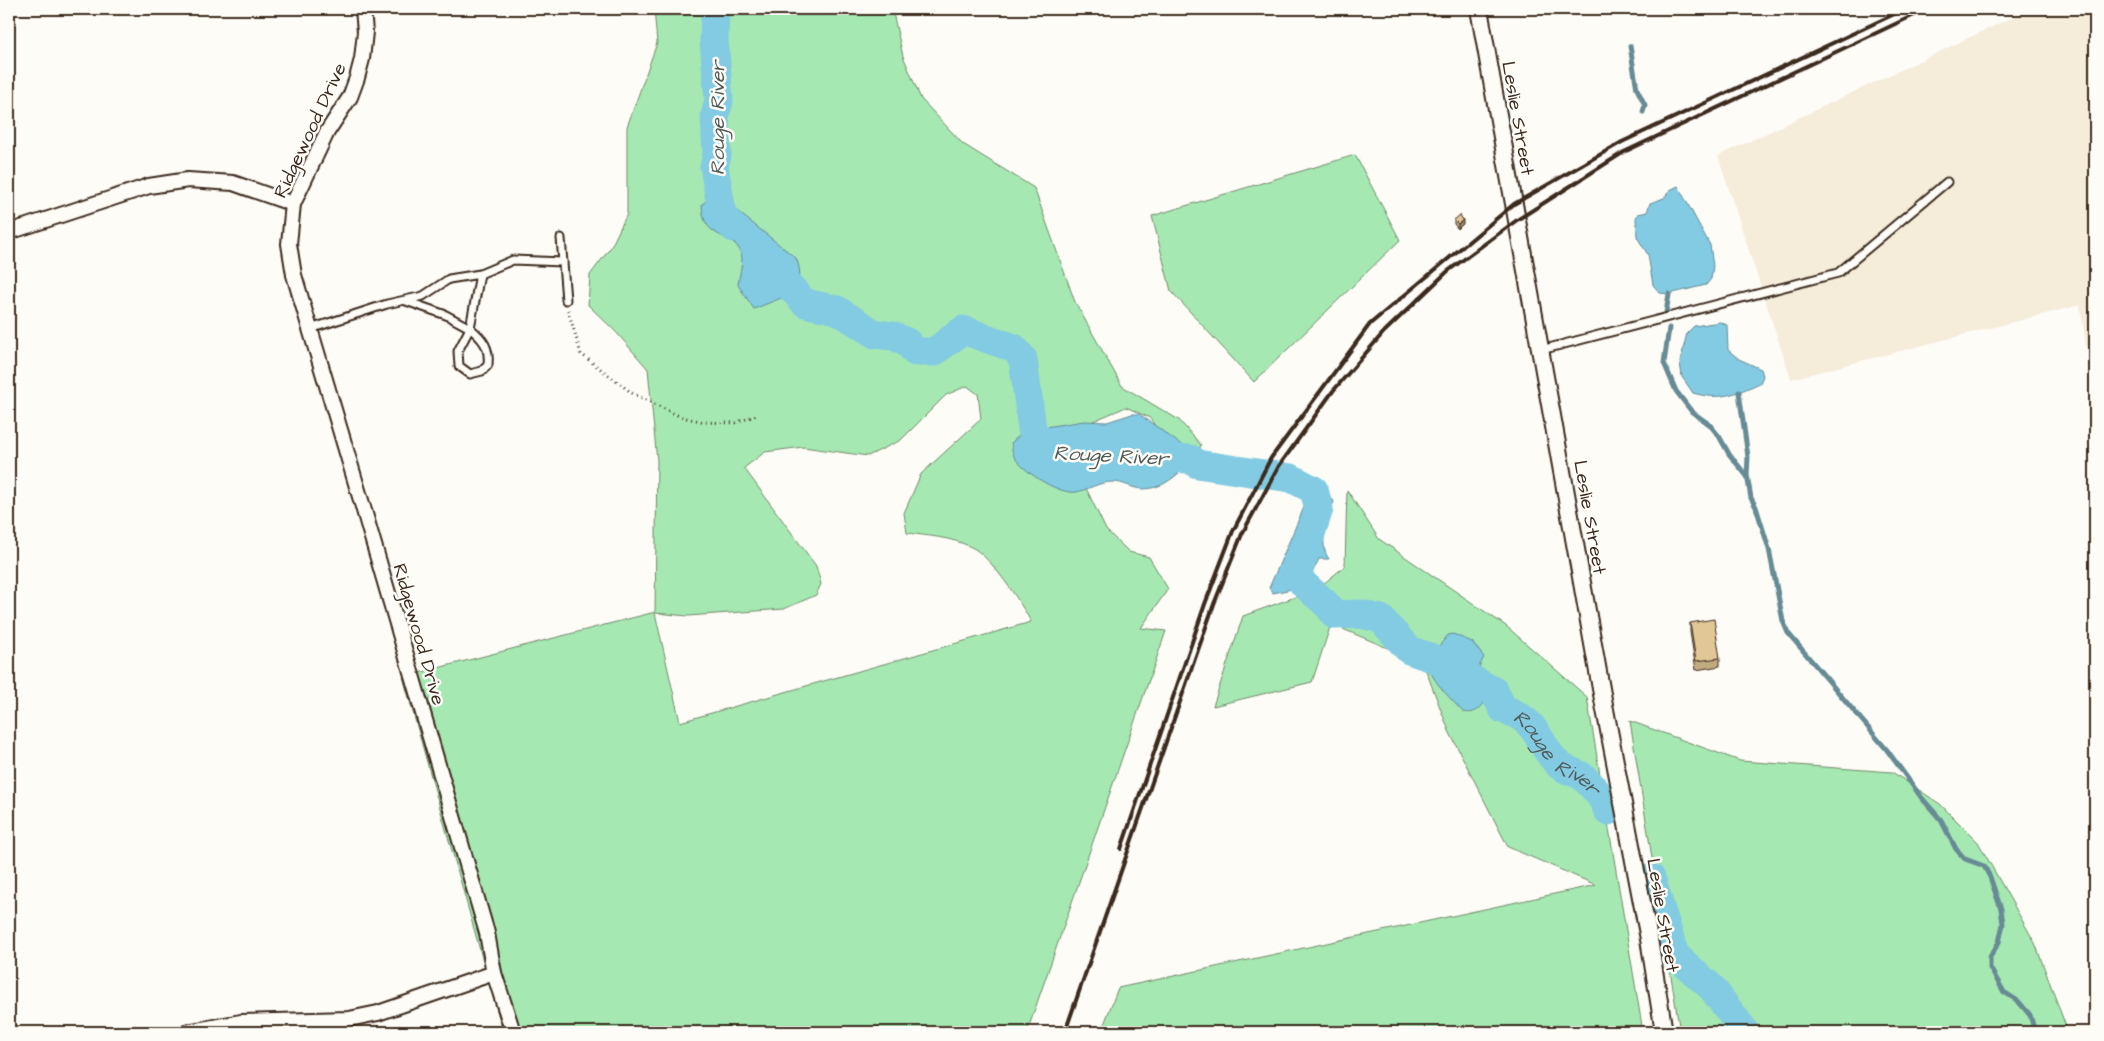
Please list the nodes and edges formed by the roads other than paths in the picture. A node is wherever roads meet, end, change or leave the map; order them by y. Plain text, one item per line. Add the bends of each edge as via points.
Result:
1 (363, 9) edge
2 (1479, 9) edge
3 (1947, 182) dead end
4 (293, 204) junction
5 (9, 232) edge
6 (561, 238) dead end
7 (563, 262) junction
8 (480, 274) junction
9 (405, 300) junction
10 (566, 300) road end
11 (470, 328) junction
12 (310, 329) junction
13 (1540, 350) junction
14 (494, 973) junction
15 (186, 1032) edge
16 (513, 1032) edge
17 (1664, 1032) edge

1 - 4 street, Ridgewood Drive via 365,32 357,78
2 - 13 street, Leslie Street
3 - 13 lane via 1838,273
4 - 5 street via 233,183 188,180 149,186
4 - 12 street, Ridgewood Drive via 290,252
6 - 7 lane
7 - 8 lane via 513,260
7 - 10 lane
8 - 9 lane via 449,279 423,296
8 - 11 lane
9 - 11 lane
9 - 12 lane
11 - 11 lane via 458,352 459,366 470,374 482,371 488,365 490,354 485,341
12 - 14 street, Ridgewood Drive via 487,933
13 - 17 street, Leslie Street
14 - 15 street via 378,1013 349,1019 241,1022
14 - 16 street, Ridgewood Drive

